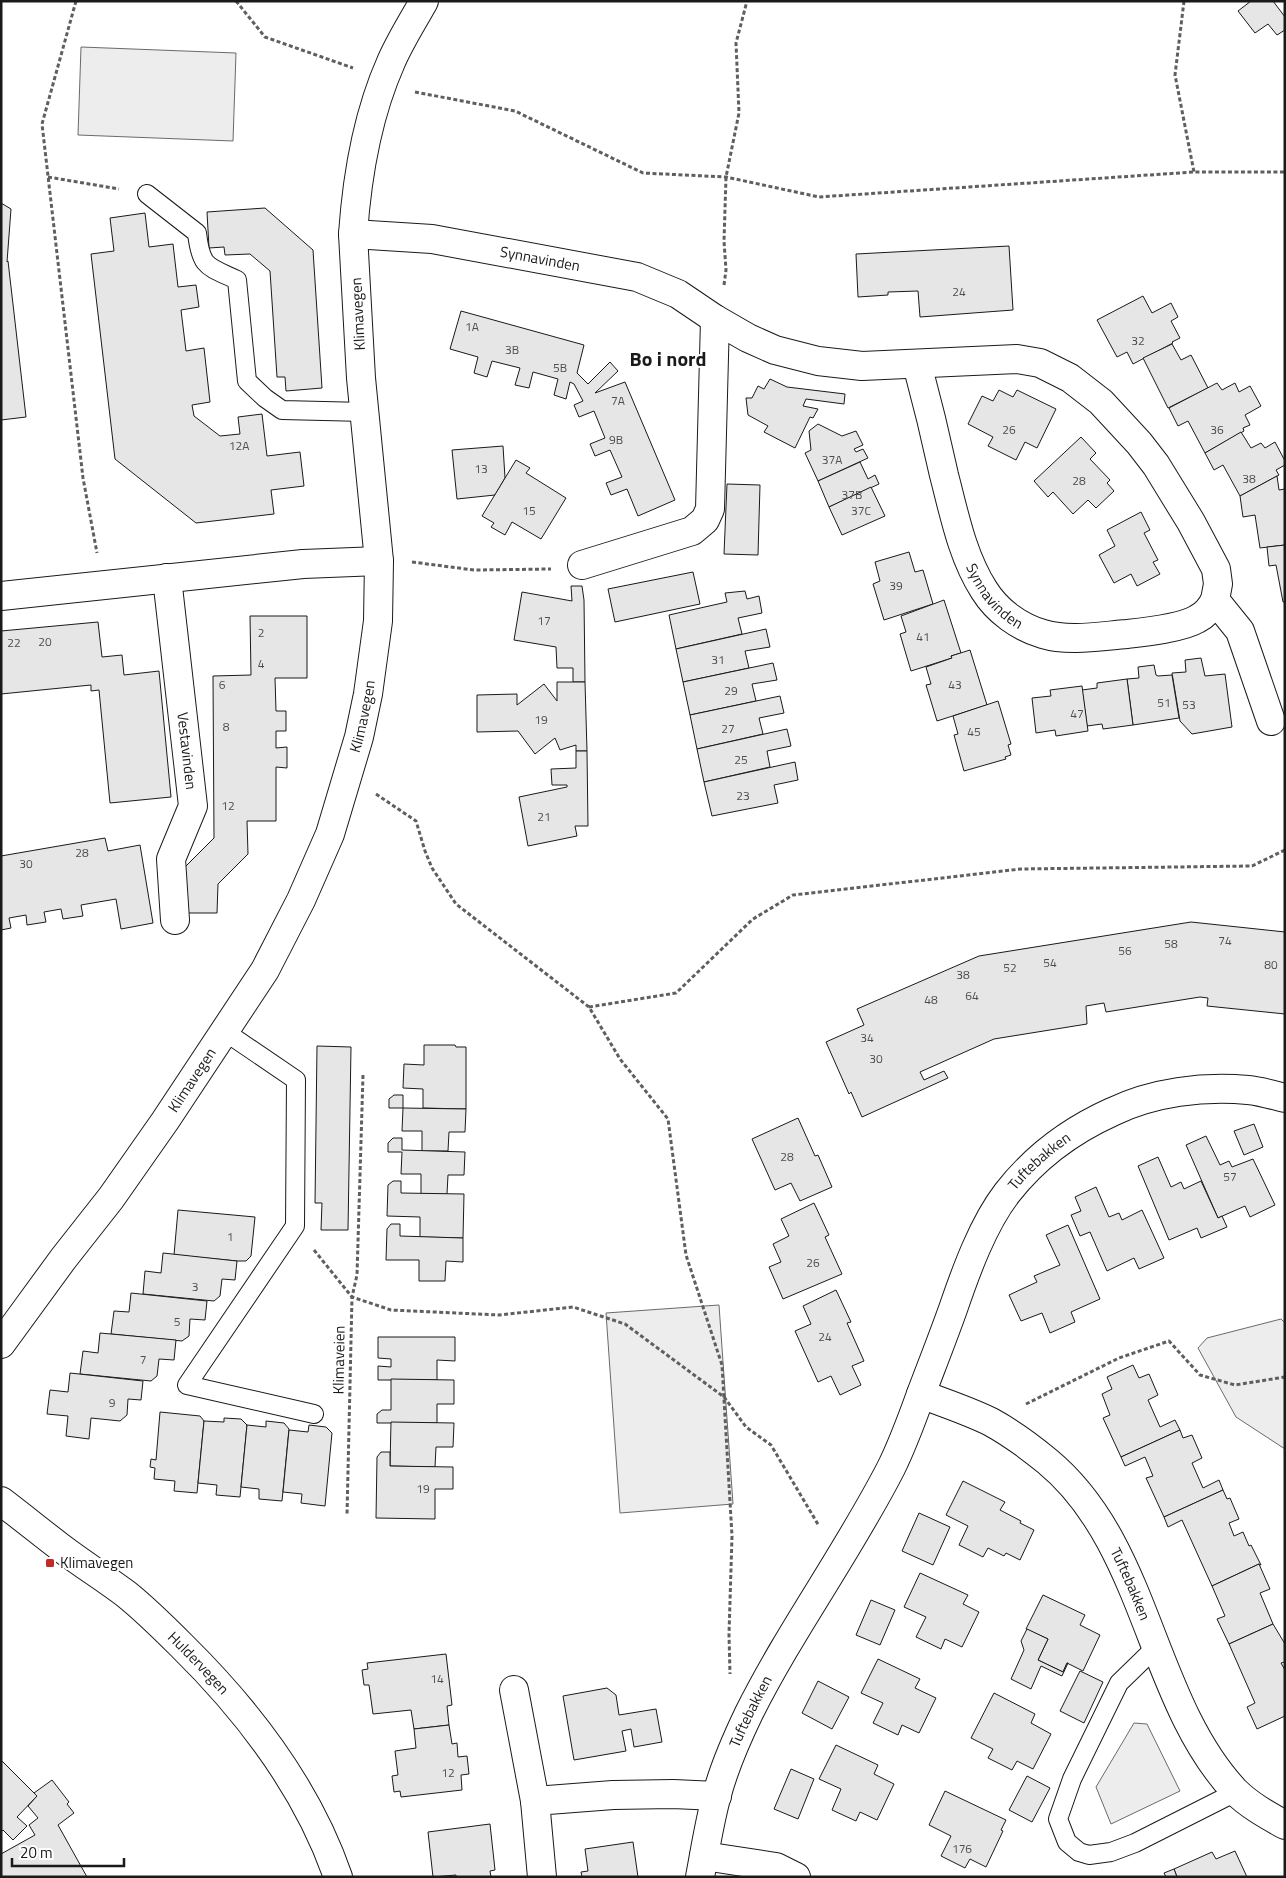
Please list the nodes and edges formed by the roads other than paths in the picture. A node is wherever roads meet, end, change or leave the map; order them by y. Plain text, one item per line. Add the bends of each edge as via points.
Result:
1 (424, 1) edge
2 (147, 194) road end
3 (353, 234) junction
4 (715, 319) junction
5 (917, 364) junction
6 (365, 412) junction
7 (379, 561) junction
8 (582, 564) road end
9 (167, 578) junction
10 (1, 596) edge
11 (1215, 600) junction
12 (1271, 721) dead end
13 (175, 920) dead end
14 (224, 1031) junction
15 (1285, 1098) edge
16 (1, 1344) edge
17 (921, 1394) junction
18 (314, 1414) dead end
19 (1, 1501) edge
20 (1156, 1647) junction
21 (514, 1690) dead end
22 (1236, 1792) junction
23 (716, 1796) junction
24 (535, 1801) junction
25 (1285, 1825) edge
26 (702, 1866) edge
27 (338, 1877) edge
28 (542, 1877) edge
29 (796, 1877) edge

1 - 3 street, Klimavegen via 391,62 376,104 363,154
2 - 6 lane via 196,233 199,254 208,266 237,280 247,380 265,398 282,410
3 - 4 street, Synnavinden via 432,239 637,277 678,294
3 - 6 street, Klimavegen
4 - 5 street, Synnavinden via 762,344 804,358 847,365
4 - 8 street via 710,509 705,520 692,530
5 - 11 street, Synnavinden via 1017,360 1040,363 1070,378 1121,422 1156,465 1216,569
5 - 11 street, Synnavinden via 953,512 969,558 984,591 1010,618 1032,630 1056,637 1107,636 1192,622
6 - 7 street, Klimavegen
7 - 9 street via 303,564
7 - 14 street, Klimavegen via 378,621 368,694 359,738 330,834 265,970
9 - 10 street
9 - 13 street, Vestavinden via 193,806 171,859
11 - 12 street via 1240,632
14 - 16 street, Klimavegen via 116,1190
14 - 18 lane via 296,1080 295,1226 187,1385
15 - 17 street, Tuftebakken via 1250,1090 1169,1094 1123,1106 1064,1138 1006,1194 988,1224 964,1277
17 - 20 street, Tuftebakken via 990,1422 1048,1461 1087,1504 1106,1533 1125,1570
17 - 23 street, Tuftebakken via 892,1466 749,1714
19 - 27 street, Huldervegen via 64,1551 126,1594 211,1674 274,1753 302,1798
20 - 22 street, Tuftebakken via 1198,1740
20 - 22 lane via 1120,1683 1072,1779 1058,1818 1067,1842 1079,1852 1089,1855 1111,1852
21 - 24 street
22 - 25 street, Tuftebakken via 1258,1810
23 - 24 street via 613,1795
23 - 26 street, Tuftebakken
24 - 28 street
26 - 29 street, Tuftebakken via 776,1867

